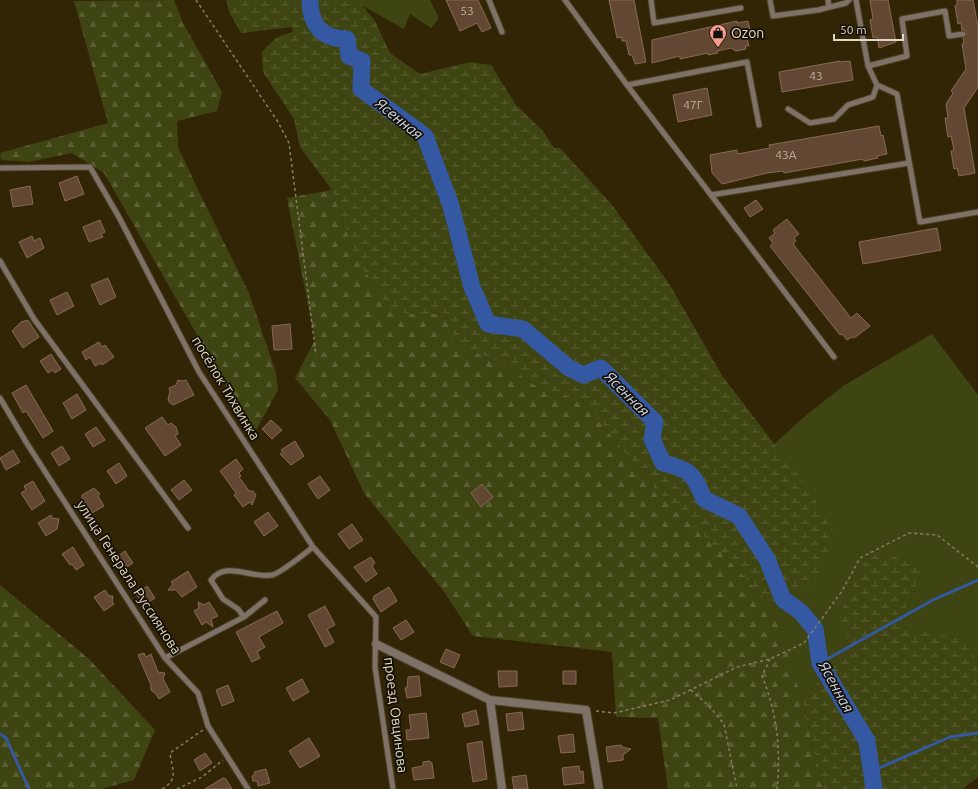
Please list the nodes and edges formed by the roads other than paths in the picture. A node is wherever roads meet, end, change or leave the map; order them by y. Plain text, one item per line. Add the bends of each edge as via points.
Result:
1 (489, 0) edge
2 (565, 0) edge
3 (651, 0) edge
4 (770, 0) edge
5 (828, 0) edge
6 (849, 0) edge
7 (856, 0) edge
8 (829, 7) junction
9 (741, 8) dead end
10 (502, 32) dead end
11 (963, 34) dead end
12 (868, 66) junction
13 (627, 85) junction
14 (878, 85) junction
15 (788, 109) dead end
16 (759, 125) dead end
17 (909, 163) junction
18 (0, 168) edge
19 (711, 195) junction
20 (978, 212) edge
21 (0, 261) edge
22 (834, 357) dead end
23 (0, 398) edge
24 (188, 528) dead end
25 (313, 547) junction
26 (265, 600) dead end
27 (244, 617) junction
28 (376, 644) junction
29 (165, 658) junction
30 (490, 700) junction
31 (248, 789) edge
32 (393, 789) edge
33 (502, 789) edge
34 (599, 789) edge

1 - 10 lane
2 - 13 lane
3 - 9 lane via 654,23
4 - 8 lane via 773,16
5 - 8 lane
6 - 8 lane
7 - 12 lane
11 - 12 lane via 948,36 945,11 902,19 907,56
12 - 14 lane
13 - 16 lane via 747,62
13 - 19 lane
14 - 15 lane via 873,97 848,105 834,119 810,124
14 - 17 lane via 897,94
17 - 19 lane
17 - 20 lane via 920,222
18 - 25 lane, посёлок Тихвинка via 90,167 120,219 199,372
19 - 22 lane
21 - 24 lane via 34,319
23 - 29 lane, улица Генерала Руссиянова
25 - 27 lane via 272,575 224,570 216,573 211,580 223,599 238,609
25 - 28 lane, посёлок Тихвинка via 376,617
26 - 27 lane
27 - 29 lane
28 - 30 street
28 - 32 lane, проезд Овцинова via 375,667
29 - 31 lane, улица Генерала Руссиянова via 198,693 208,726
30 - 33 street
30 - 34 street via 586,710

